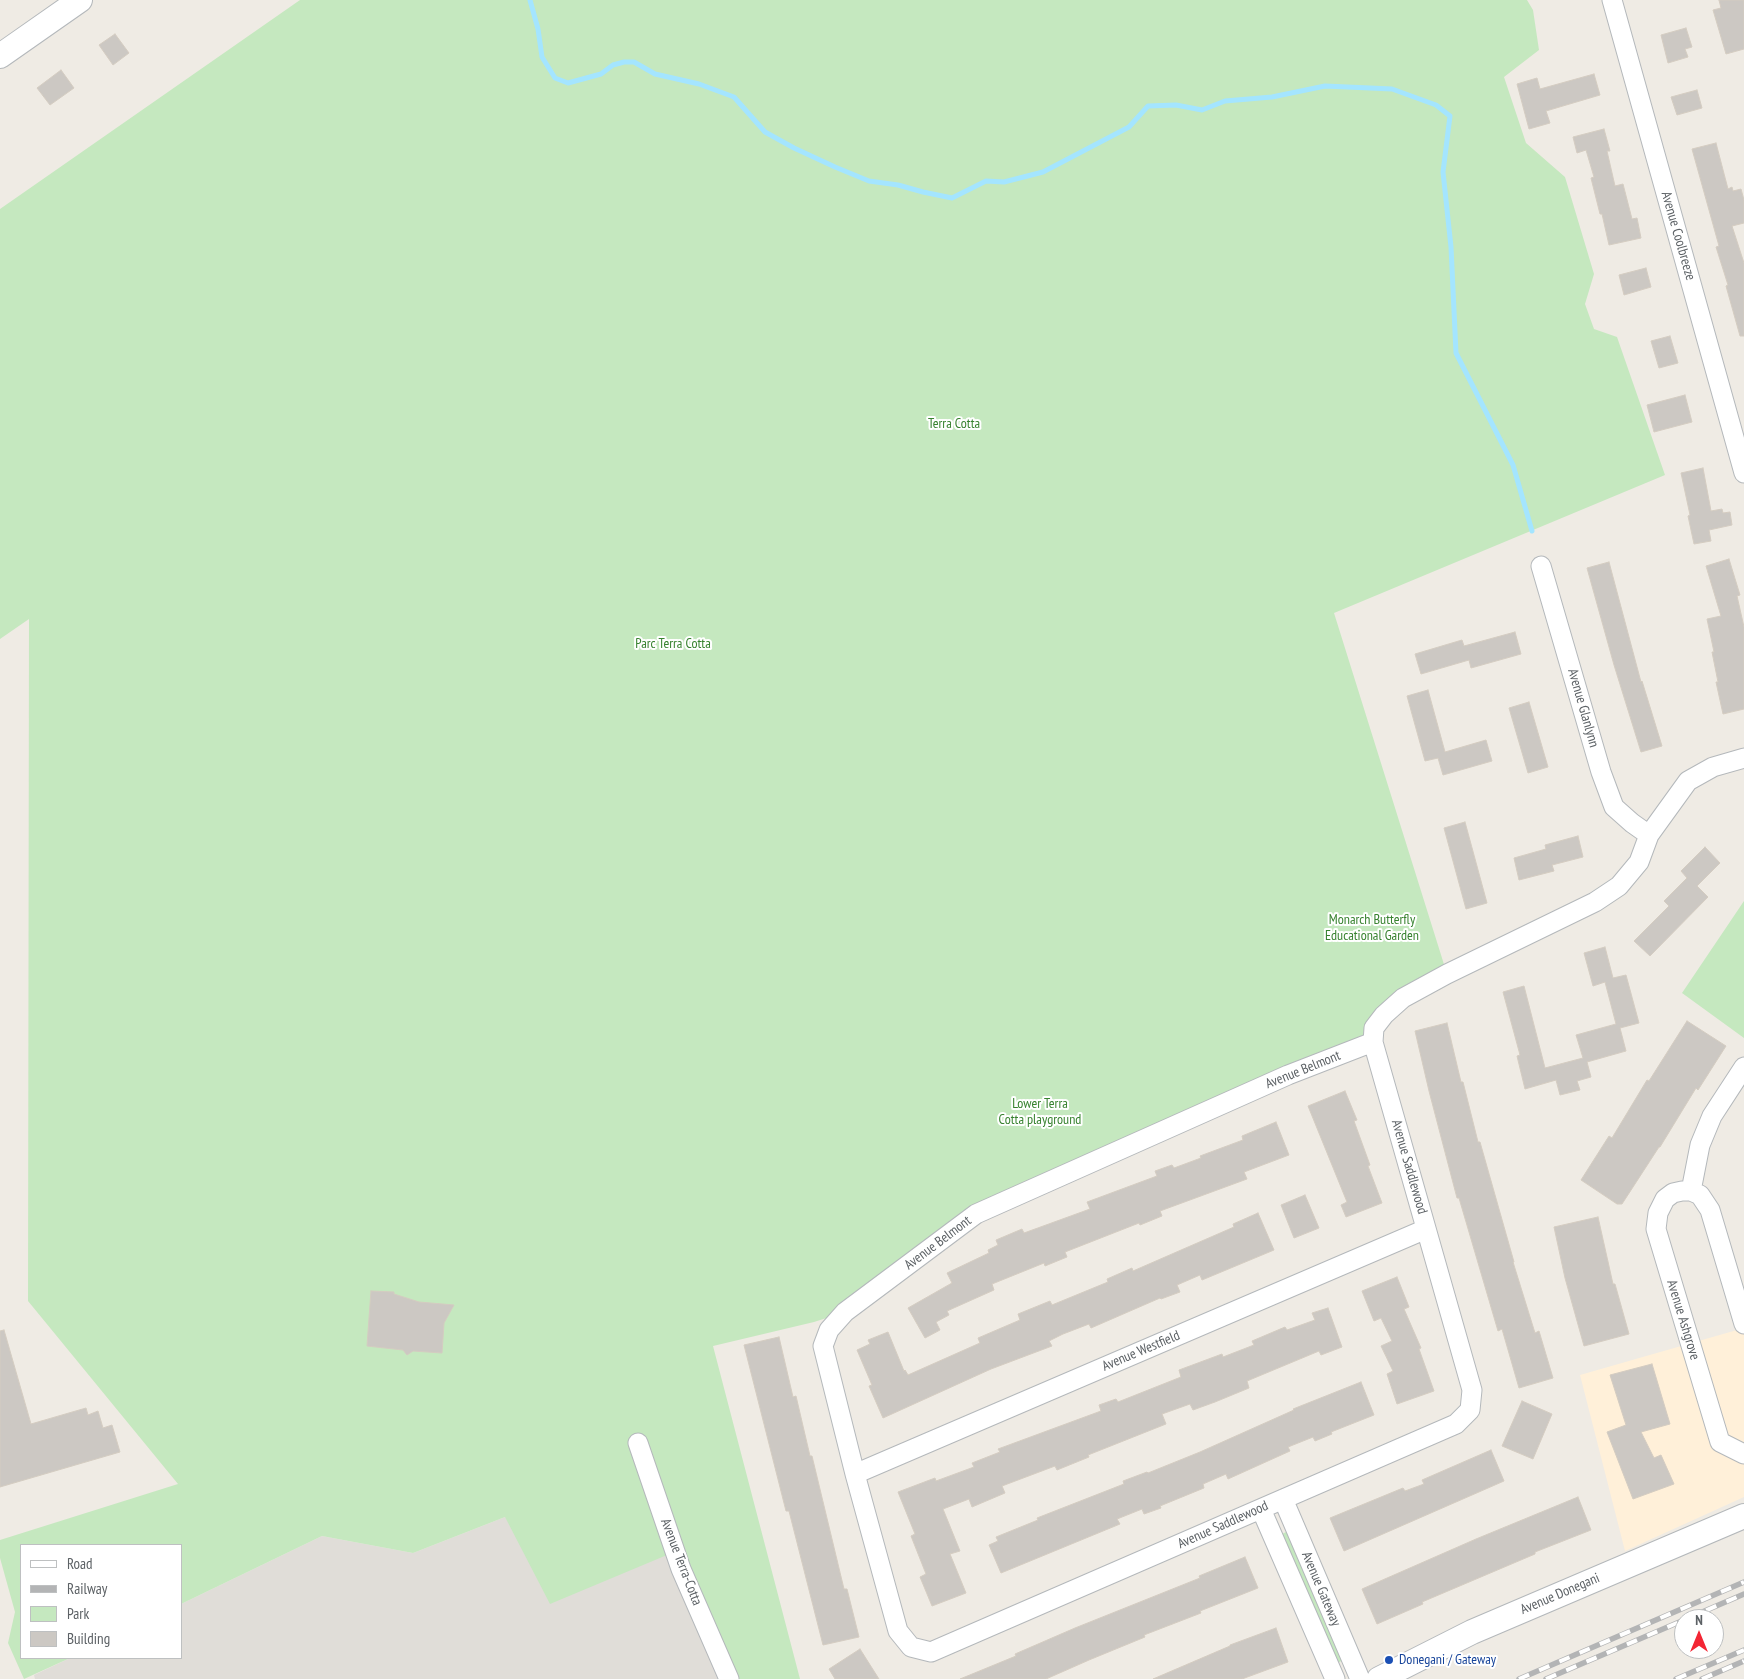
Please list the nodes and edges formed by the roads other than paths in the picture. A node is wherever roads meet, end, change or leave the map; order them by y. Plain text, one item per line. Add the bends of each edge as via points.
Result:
1 (80, 0) edge
2 (1612, 0) edge
3 (0, 56) edge
4 (1744, 473) edge
5 (1541, 566) dead end
6 (1744, 758) edge
7 (1649, 835) junction
8 (1373, 1042) junction
9 (1744, 1067) edge
10 (1691, 1191) junction
11 (1426, 1229) junction
12 (1744, 1324) edge
13 (823, 1346) joint
14 (638, 1443) dead end
15 (1744, 1454) edge
16 (855, 1474) junction
17 (1283, 1498) junction
18 (1261, 1509) junction
19 (1744, 1516) edge
20 (729, 1679) edge
21 (1335, 1679) edge
22 (1360, 1679) edge
23 (1379, 1679) edge

1 - 3 street
2 - 4 street, Avenue Coolbreeze
5 - 7 street, Avenue Glanlynn via 1614,807
6 - 7 street via 1713,768 1688,782
7 - 8 street via 1639,862 1619,886 1595,902 1403,998 1374,1028
8 - 11 street, Avenue Saddlewood
8 - 13 street, Avenue Belmont via 1288,1076 976,1214 845,1312 828,1330
9 - 10 street via 1712,1116 1700,1145
10 - 12 street via 1700,1195 1710,1210
10 - 15 street, Avenue Ashgrove via 1682,1190 1665,1199 1658,1213 1656,1229 1720,1442
11 - 16 street, Avenue Westfield
11 - 17 street, Avenue Saddlewood via 1472,1390 1470,1410 1456,1424
13 - 16 street, Avenue Saddlewood
14 - 20 street, Avenue Terra-Cotta via 681,1569
16 - 18 street, Avenue Saddlewood via 898,1631 910,1647 931,1652
17 - 18 street, Avenue Saddlewood
17 - 22 street, Avenue Gateway
18 - 21 street, Avenue Gateway
19 - 23 street, Avenue Donegani via 1472,1632

